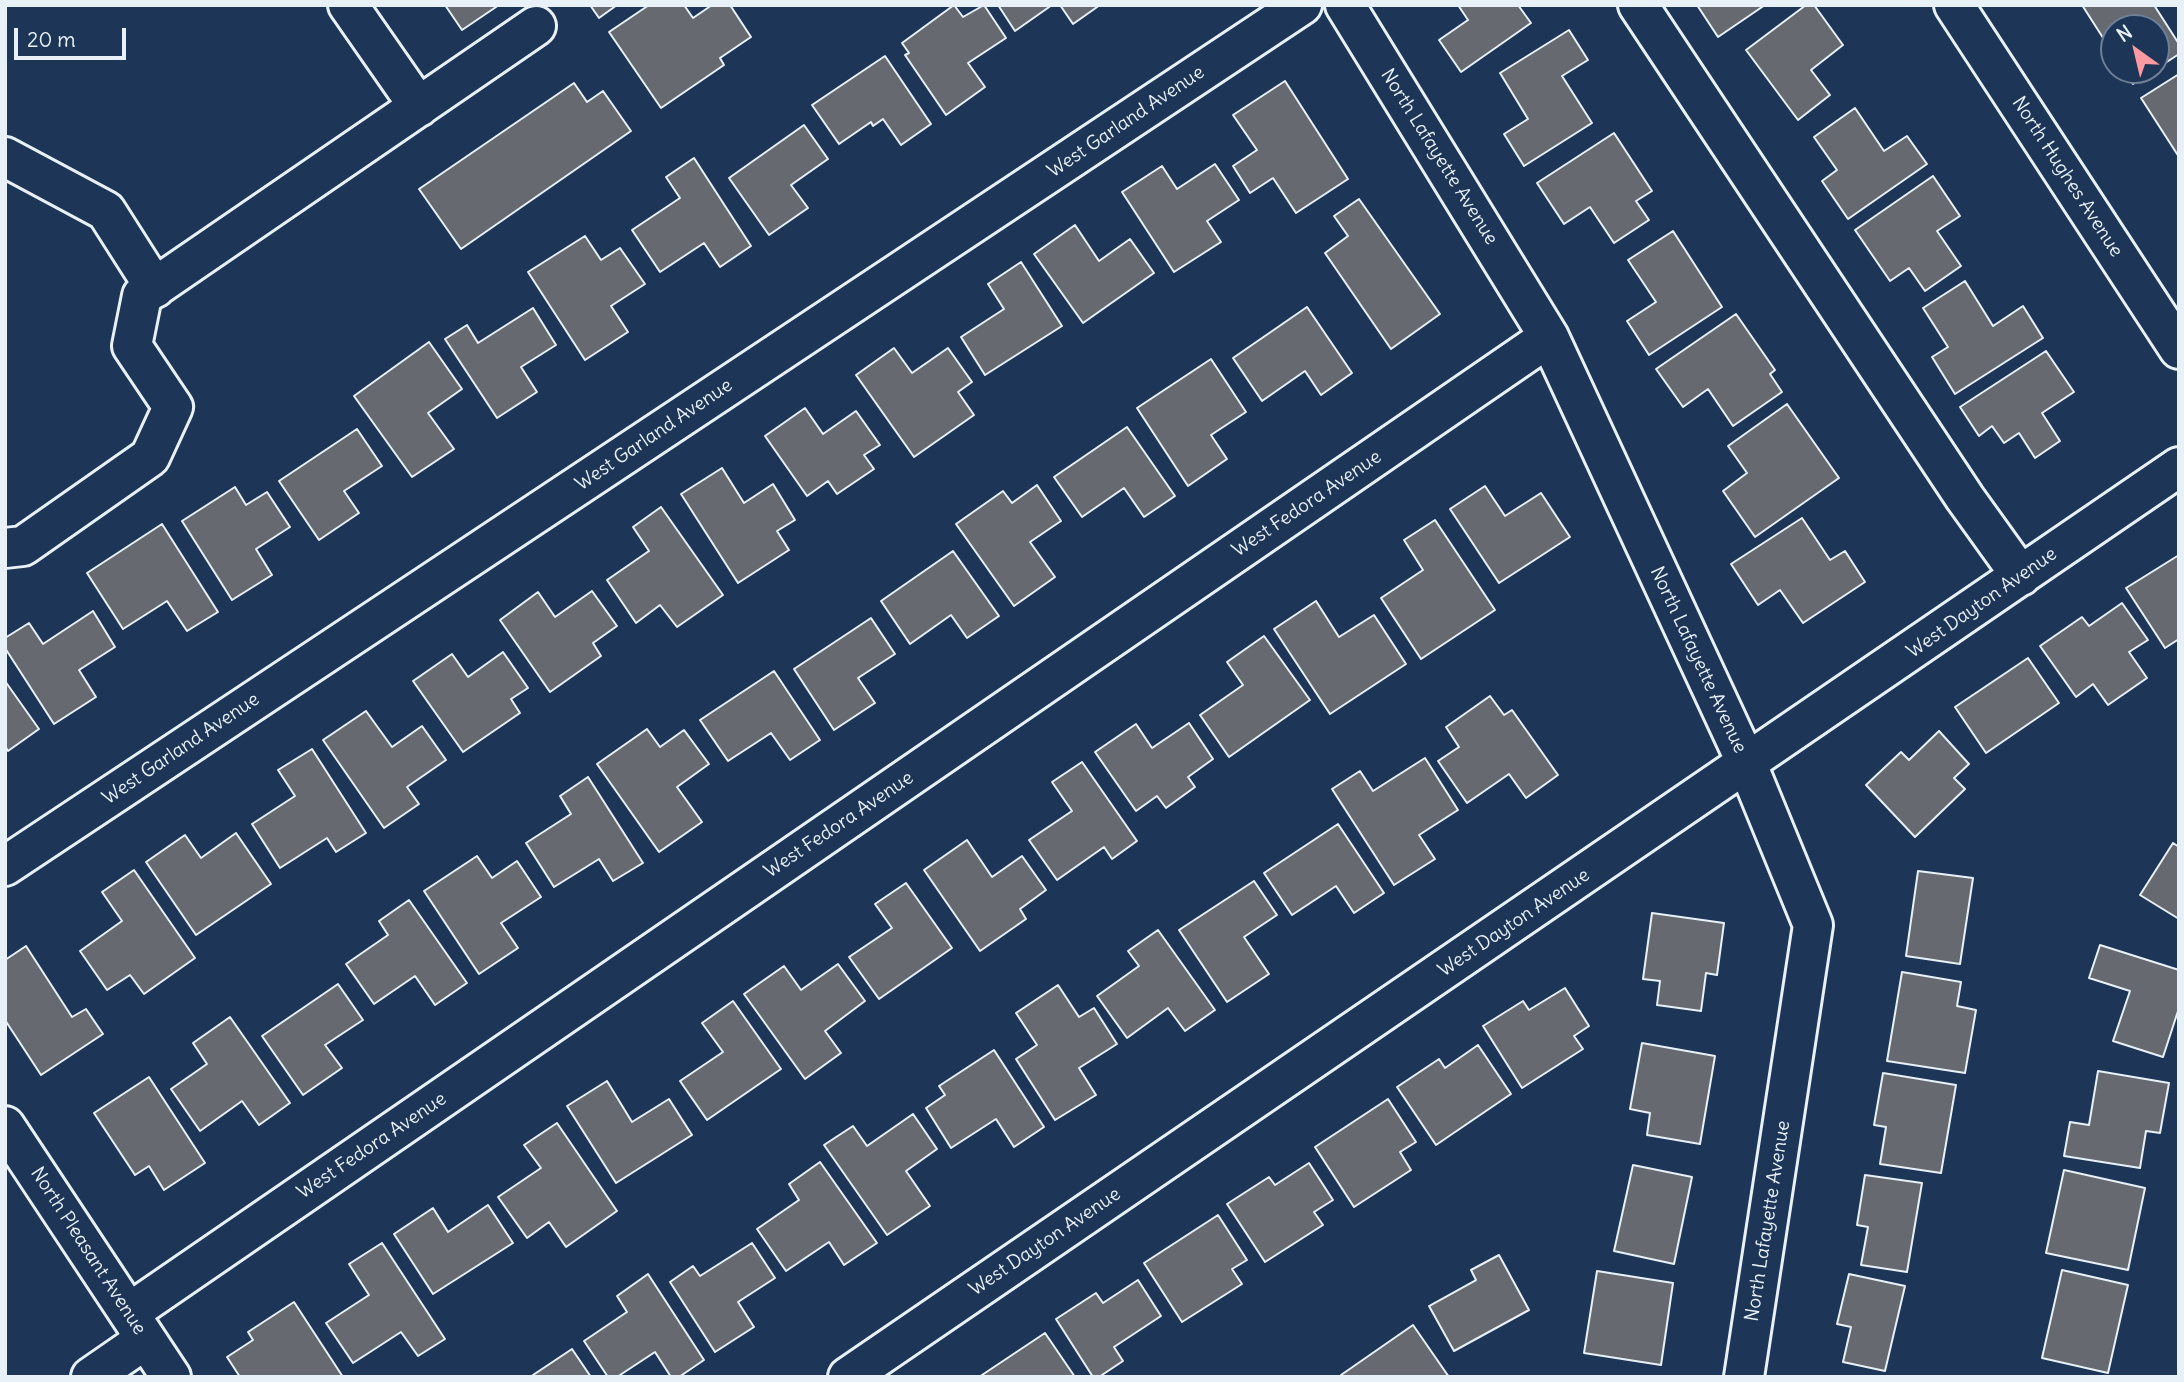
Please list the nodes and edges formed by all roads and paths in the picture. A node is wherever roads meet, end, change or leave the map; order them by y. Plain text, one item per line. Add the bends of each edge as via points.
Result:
1 (348, 5) edge
2 (1302, 5) edge
3 (1345, 5) edge
4 (1638, 5) edge
5 (1954, 5) edge
6 (536, 26) dead end
7 (419, 107) junction
8 (5, 157) edge
9 (155, 288) junction
10 (1549, 337) junction
11 (2179, 349) edge
12 (2179, 467) edge
13 (5, 548) edge
14 (2021, 576) junction
15 (1746, 764) junction
16 (5, 866) edge
17 (5, 1126) edge
18 (137, 1326) junction
19 (90, 1377) edge
20 (171, 1377) edge
21 (848, 1377) edge
22 (1744, 1377) edge

1 - 7 street
2 - 16 street, West Garland Avenue
3 - 10 street, North Lafayette Avenue
4 - 14 street
5 - 11 street, North Hughes Avenue
6 - 7 street
7 - 9 street
8 - 9 street via 106,211
9 - 13 street via 142,296 132,346 173,407 150,457 23,546
10 - 15 street, North Lafayette Avenue
10 - 18 street, West Fedora Avenue
12 - 14 street, West Dayton Avenue
14 - 15 street, West Dayton Avenue
15 - 21 street, West Dayton Avenue
15 - 22 street, North Lafayette Avenue via 1813,925
17 - 18 street, North Pleasant Avenue
18 - 19 street, West Fedora Avenue
18 - 20 street, North Pleasant Avenue

